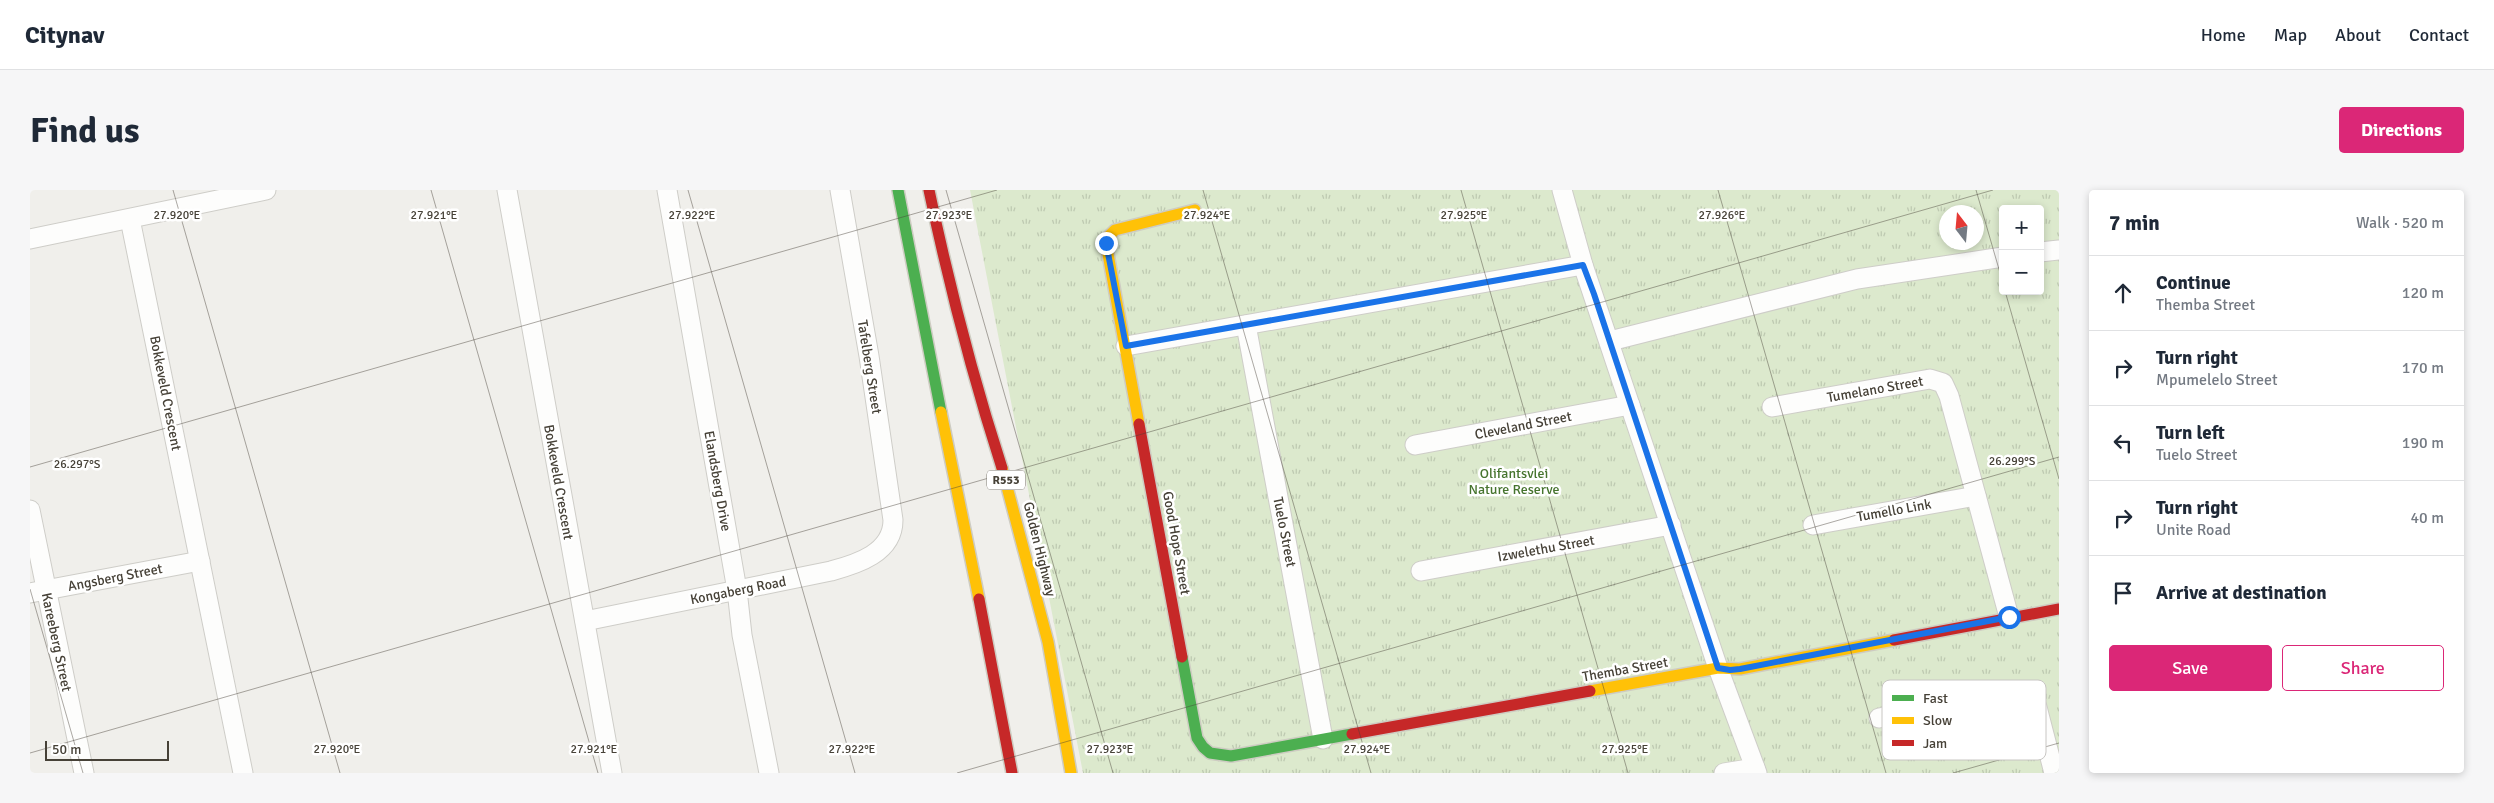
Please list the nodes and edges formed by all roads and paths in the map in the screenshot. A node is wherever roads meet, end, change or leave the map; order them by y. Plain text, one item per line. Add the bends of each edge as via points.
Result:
1 (266, 190) edge
2 (507, 190) edge
3 (667, 190) edge
4 (840, 190) edge
5 (898, 190) edge
6 (930, 190) edge
7 (1562, 190) edge
8 (1195, 210) dead end
9 (130, 219) junction
10 (30, 239) edge
11 (2059, 250) edge
12 (2044, 252) edge
13 (1999, 258) edge
14 (1583, 265) junction
15 (1246, 325) junction
16 (1610, 341) junction
17 (1126, 346) junction
18 (1630, 405) junction
19 (1772, 408) dead end
20 (1415, 445) dead end
21 (1976, 496) junction
22 (30, 510) edge
23 (1671, 525) junction
24 (1813, 525) dead end
25 (884, 543) joint
26 (200, 561) junction
27 (1421, 571) dead end
28 (738, 590) junction
29 (38, 592) edge
30 (2059, 609) edge
31 (2009, 617) junction
32 (585, 621) junction
33 (1718, 668) junction
34 (1882, 717) edge
35 (1879, 718) dead end
36 (1323, 739) junction
37 (2046, 742) edge
38 (1199, 746) joint
39 (1756, 770) edge
40 (84, 773) edge
41 (242, 773) edge
42 (612, 773) edge
43 (768, 773) edge
44 (1012, 773) edge
45 (1071, 773) edge
46 (1724, 773) edge
47 (2054, 773) edge

1 - 9 street
2 - 32 street, Bokkeveld Crescent
3 - 28 street, Elandsberg Drive
4 - 25 street, Tafelberg Street via 893,520
5 - 44 street
6 - 45 street, Golden Highway / R553 via 952,299 980,402 1010,492 1048,642
7 - 14 street
8 - 17 street, Good Hope Street via 1115,230 1108,237 1106,246
9 - 10 street
9 - 26 street, Bokkeveld Crescent
11 - 12 street
13 - 16 street via 1857,279
14 - 15 street
14 - 16 street
15 - 17 street
15 - 36 street, Tuelo Street
16 - 18 street
17 - 38 street, Good Hope Street
18 - 20 street, Cleveland Street
18 - 23 street
19 - 21 street, Tumelano Street via 1939,380 1950,396
21 - 24 street, Tumello Link
21 - 31 street, Tumelano Street
22 - 29 street, Kareeberg Street
23 - 27 street, Izwelethu Street
23 - 33 street
25 - 28 street, Kongaberg Road via 862,562
26 - 29 street, Angsberg Street
26 - 41 street, Bokkeveld Crescent
28 - 32 street, Kongaberg Road
28 - 43 street, Elandsberg Drive via 742,635
29 - 40 street, Kareeberg Street
30 - 31 street, Themba Street
31 - 33 street, Themba Street via 1740,669
32 - 42 street, Bokkeveld Crescent
33 - 36 street, Themba Street
33 - 39 street
34 - 35 street
36 - 38 street, Themba Street via 1221,756 1210,754
37 - 47 street
39 - 46 street

